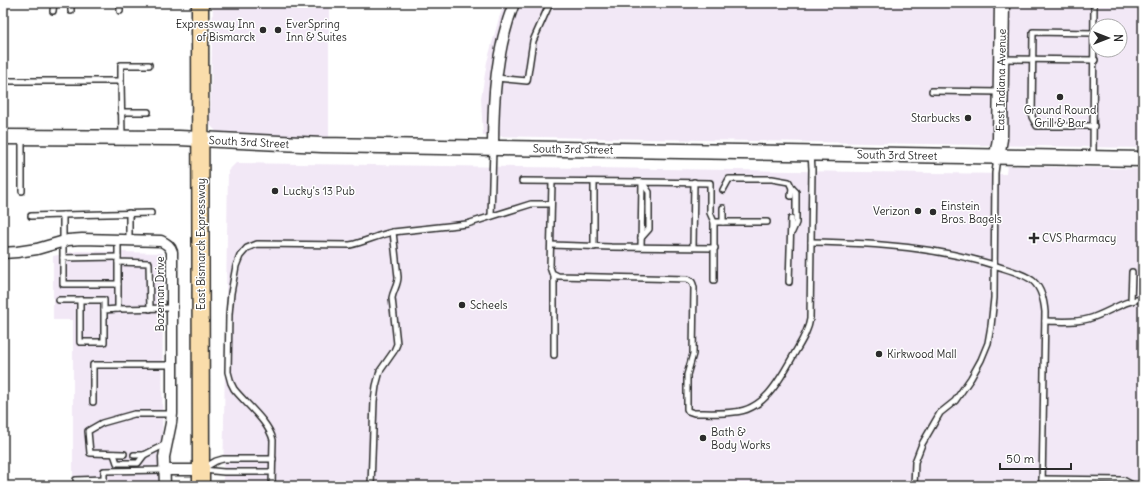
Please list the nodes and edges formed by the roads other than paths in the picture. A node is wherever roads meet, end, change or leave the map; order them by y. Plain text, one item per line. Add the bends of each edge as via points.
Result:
1 (54, 3) edge
2 (71, 3) edge
3 (120, 3) edge
4 (200, 3) edge
5 (514, 3) edge
6 (550, 3) edge
7 (1002, 3) edge
8 (1094, 3) edge
9 (53, 11) dead end
10 (70, 11) dead end
11 (120, 11) dead end
12 (1094, 18) edge
13 (1088, 33) edge
14 (1001, 58) junction
15 (1033, 59) junction
16 (1094, 60) joint
17 (149, 65) dead end
18 (495, 78) junction
19 (3, 81) edge
20 (121, 81) junction
21 (932, 90) dead end
22 (1001, 92) junction
23 (121, 112) junction
24 (148, 112) dead end
25 (1094, 126) junction
26 (3, 137) edge
27 (22, 137) junction
28 (122, 138) junction
29 (201, 140) junction
30 (492, 148) junction
31 (811, 153) junction
32 (997, 156) junction
33 (1094, 158) junction
34 (1143, 159) edge
35 (522, 181) dead end
36 (552, 182) junction
37 (594, 182) junction
38 (642, 182) junction
39 (694, 182) junction
40 (792, 188) junction
41 (723, 190) dead end
42 (22, 191) dead end
43 (791, 196) dead end
44 (551, 204) junction
45 (723, 208) dead end
46 (129, 213) junction
47 (151, 213) dead end
48 (63, 215) junction
49 (31, 216) dead end
50 (491, 216) junction
51 (791, 219) dead end
52 (714, 222) junction
53 (723, 222) junction
54 (767, 222) dead end
55 (393, 232) junction
56 (790, 234) junction
57 (118, 240) junction
58 (129, 241) junction
59 (63, 242) junction
60 (811, 242) junction
61 (551, 245) junction
62 (594, 247) junction
63 (641, 247) junction
64 (693, 247) junction
65 (715, 248) junction
66 (3, 253) edge
67 (63, 258) junction
68 (118, 260) junction
69 (994, 265) junction
70 (1132, 272) dead end
71 (554, 275) junction
72 (714, 280) dead end
73 (789, 282) dead end
74 (118, 284) junction
75 (1143, 299) edge
76 (59, 300) dead end
77 (80, 300) junction
78 (1131, 300) junction
79 (172, 308) junction
80 (118, 309) junction
81 (150, 309) junction
82 (104, 310) junction
83 (1044, 321) junction
84 (554, 355) dead end
85 (171, 365) junction
86 (93, 402) dead end
87 (172, 414) junction
88 (167, 444) junction
89 (114, 454) junction
90 (124, 454) dead end
91 (144, 454) junction
92 (134, 455) dead end
93 (272, 459) junction
94 (164, 470) junction
95 (201, 470) junction
96 (272, 472) junction
97 (104, 479) junction
98 (1042, 479) junction
99 (76, 480) dead end
100 (104, 486) edge
101 (164, 486) edge
102 (201, 486) edge
103 (272, 486) edge
104 (372, 486) edge
105 (914, 486) edge
106 (1042, 486) edge
107 (1134, 486) edge

1 - 9 lane
2 - 10 lane
3 - 11 lane
4 - 29 main road, East Bismarck Expressway
5 - 18 street via 502,41
6 - 18 lane via 534,41 527,81
7 - 14 street, East Indiana Avenue
8 - 12 lane
13 - 15 lane via 1033,32
14 - 15 lane
14 - 22 street, East Indiana Avenue
15 - 16 lane
15 - 25 lane via 1032,117 1037,126
16 - 25 lane
17 - 20 lane via 121,65
18 - 30 street
19 - 20 lane
20 - 23 lane
21 - 22 lane
22 - 32 street, East Indiana Avenue
23 - 24 lane
23 - 28 lane
25 - 33 lane
26 - 27 street, South 3rd Street
27 - 28 street, South 3rd Street
27 - 42 lane
28 - 29 street, South 3rd Street
29 - 30 street, South 3rd Street
29 - 95 main road, East Bismarck Expressway
30 - 31 street, South 3rd Street
30 - 50 lane
31 - 32 street, South 3rd Street
31 - 60 lane
32 - 33 street, South 3rd Street
32 - 69 lane
33 - 34 street, South 3rd Street
35 - 36 lane
36 - 37 lane
36 - 44 lane
37 - 38 lane
37 - 62 lane
38 - 39 lane
38 - 63 lane
39 - 52 lane via 710,183 710,213
39 - 64 lane
40 - 41 lane via 789,182 772,179 729,179
40 - 43 lane
40 - 56 lane via 796,192 796,223
44 - 50 lane via 531,204
44 - 61 lane
45 - 53 lane
46 - 47 lane
46 - 48 lane
46 - 58 lane
48 - 49 lane
48 - 59 lane
50 - 55 lane via 466,224
51 - 56 lane
52 - 53 lane
52 - 65 lane
53 - 54 lane
55 - 93 lane via 350,245 258,244 247,248 240,256 230,297 228,372 234,388 270,430 273,440
55 - 104 lane via 398,277 392,298 397,344 380,371 376,386
56 - 73 lane
57 - 58 street, Bozeman Drive
57 - 59 street, Bozeman Drive via 82,239
57 - 68 lane
58 - 79 street, Bozeman Drive via 161,241 170,247
59 - 66 street, Bozeman Drive via 37,249
59 - 67 lane
60 - 69 lane via 927,250 956,254
60 - 71 lane via 810,319 807,330 769,394 754,406 735,412 694,413 687,409 687,375 693,354 694,288 690,280
61 - 62 lane
61 - 71 lane via 550,267
62 - 63 lane
63 - 64 lane
64 - 65 lane
65 - 72 lane
67 - 68 lane
67 - 74 lane via 63,284
68 - 74 lane
68 - 81 lane via 149,263
69 - 83 lane via 1034,282 1043,299
69 - 105 lane via 990,334 985,352 958,397 940,413 922,444 914,467
70 - 78 lane
71 - 84 lane
74 - 80 lane
75 - 78 lane
76 - 77 lane
77 - 82 lane via 104,300
77 - 82 lane via 80,342 104,342
78 - 83 lane via 1088,319
79 - 81 lane
79 - 85 street, Bozeman Drive
80 - 81 lane
80 - 82 lane
83 - 98 lane
85 - 86 lane via 93,365
85 - 87 street, Bozeman Drive
87 - 88 street, Bozeman Drive
87 - 89 lane via 134,414 102,423 88,432 90,453
88 - 91 lane
88 - 94 street, Bozeman Drive
89 - 90 lane
89 - 91 lane via 117,463 138,464
91 - 92 lane
93 - 95 lane via 223,459
93 - 96 lane
94 - 95 street
94 - 97 lane via 104,471
94 - 101 street, Bozeman Drive
95 - 96 lane
95 - 102 main road, East Bismarck Expressway
96 - 103 lane
97 - 99 lane
97 - 100 lane
98 - 106 lane
98 - 107 lane via 1121,480

